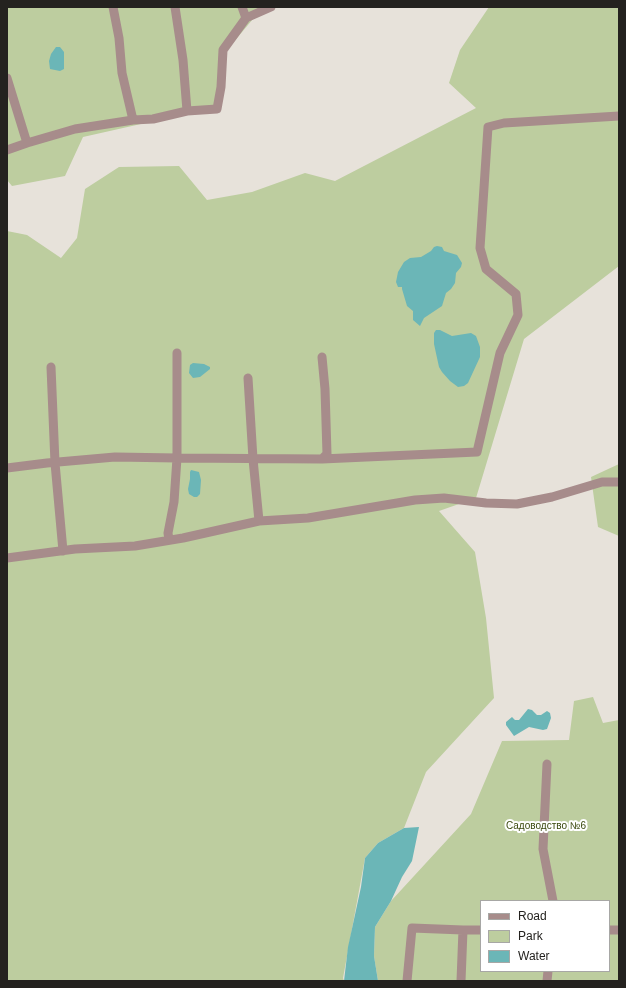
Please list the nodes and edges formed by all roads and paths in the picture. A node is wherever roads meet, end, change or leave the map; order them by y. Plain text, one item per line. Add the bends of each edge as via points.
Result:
1 (113, 7) edge
2 (175, 7) edge
3 (242, 7) edge
4 (271, 7) edge
5 (246, 18) junction
6 (7, 78) edge
7 (187, 111) junction
8 (619, 116) edge
9 (133, 120) junction
10 (27, 143) junction
11 (7, 150) edge
12 (177, 353) dead end
13 (322, 357) dead end
14 (51, 367) dead end
15 (248, 378) dead end
16 (176, 458) junction
17 (253, 459) junction
18 (322, 459) junction
19 (55, 462) junction
20 (7, 468) edge
21 (619, 482) edge
22 (259, 521) junction
23 (169, 540) junction
24 (63, 551) junction
25 (7, 558) edge
26 (547, 764) dead end
27 (553, 900) edge
28 (463, 930) junction
29 (480, 930) edge
30 (408, 981) edge
31 (461, 981) edge

1 - 9 lane via 120,38 122,73
2 - 7 lane
3 - 5 lane
4 - 5 lane
5 - 7 lane via 223,50 217,109
6 - 10 lane
7 - 9 lane via 153,119
8 - 18 lane via 504,123 488,127 480,248 486,269 516,294 518,315 500,353 477,452
9 - 10 lane via 75,129
10 - 11 lane
12 - 16 lane
13 - 18 lane via 327,454
14 - 19 lane
15 - 17 lane
16 - 17 lane
16 - 19 lane via 115,457
16 - 23 lane
17 - 18 lane
17 - 22 lane
19 - 20 lane
19 - 24 lane
21 - 22 lane via 602,482 517,504 444,498 415,500 308,518
22 - 23 lane
23 - 24 lane via 135,546
24 - 25 lane
26 - 27 lane via 543,849
28 - 29 lane
28 - 30 lane via 412,928
28 - 31 lane

